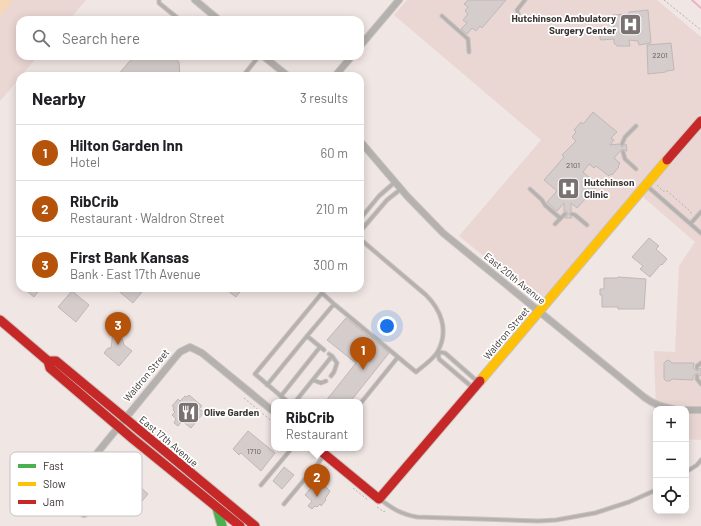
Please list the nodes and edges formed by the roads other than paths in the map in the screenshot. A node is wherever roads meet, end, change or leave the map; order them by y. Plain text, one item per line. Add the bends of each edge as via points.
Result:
1 (159, 0) edge
2 (195, 0) edge
3 (399, 0) edge
4 (526, 0) edge
5 (175, 16) edge
6 (214, 16) edge
7 (442, 16) dead end
8 (520, 20) dead end
9 (364, 41) edge
10 (469, 52) dead end
11 (257, 60) edge
12 (268, 60) edge
13 (349, 60) edge
14 (246, 72) edge
15 (283, 72) edge
16 (338, 72) edge
17 (701, 121) edge
18 (636, 126) dead end
19 (622, 144) dead end
20 (364, 146) edge
21 (623, 152) dead end
22 (636, 168) dead end
23 (395, 182) junction
24 (651, 184) junction
25 (401, 189) junction
26 (530, 189) dead end
27 (701, 212) edge
28 (364, 213) edge
29 (564, 214) dead end
30 (572, 214) dead end
31 (560, 218) junction
32 (555, 224) dead end
33 (691, 224) junction
34 (587, 225) dead end
35 (364, 226) edge
36 (701, 233) edge
37 (364, 242) edge
38 (334, 304) junction
39 (539, 310) junction
40 (0, 320) edge
41 (307, 336) junction
42 (320, 347) junction
43 (324, 350) dead end
44 (438, 352) junction
45 (398, 357) junction
46 (48, 361) junction
47 (701, 363) edge
48 (697, 368) dead end
49 (331, 376) dead end
50 (697, 376) dead end
51 (313, 380) junction
52 (326, 381) dead end
53 (701, 384) edge
54 (267, 385) junction
55 (476, 385) junction
56 (281, 396) junction
57 (284, 399) edge
58 (297, 399) edge
59 (363, 400) edge
60 (658, 406) edge
61 (271, 410) edge
62 (689, 410) edge
63 (701, 410) edge
64 (124, 418) junction
65 (118, 426) junction
66 (290, 451) edge
67 (322, 451) edge
68 (97, 452) edge
69 (701, 460) edge
70 (689, 470) edge
71 (262, 485) dead end
72 (653, 491) edge
73 (379, 499) junction
74 (284, 504) dead end
75 (217, 508) junction
76 (222, 526) edge
77 (240, 526) edge
78 (255, 526) edge

1 - 5 lane via 159,3
2 - 6 street
3 - 9 street
4 - 8 lane via 517,10
7 - 10 lane via 468,38
11 - 14 lane
12 - 15 street
13 - 16 street
17 - 24 main road, Waldron Street
18 - 19 lane
20 - 23 street, East 20th Avenue
21 - 22 lane via 625,159
23 - 25 street, East 20th Avenue
23 - 28 lane
24 - 33 lane
24 - 39 main road, Waldron Street
25 - 35 lane via 387,200
25 - 39 street, East 20th Avenue via 444,233
26 - 31 lane
27 - 33 lane
29 - 31 lane
30 - 34 lane
31 - 32 lane
33 - 36 lane
37 - 44 lane via 436,305 444,331
38 - 41 lane
38 - 45 lane
38 - 54 lane via 322,293 283,339 255,374
39 - 55 main road, Waldron Street
39 - 60 street, East 20th Avenue via 652,404
40 - 46 main road, East 17th Avenue
41 - 42 lane
41 - 54 lane
42 - 43 lane
42 - 56 lane
44 - 45 lane via 416,372
44 - 55 lane via 445,353
44 - 55 lane via 439,359
45 - 59 lane
46 - 64 main road, East 17th Avenue via 56,362
46 - 65 main road, East 17th Avenue via 50,368
47 - 48 lane
49 - 51 lane via 337,363 330,355
50 - 53 lane
51 - 52 lane via 321,383
51 - 58 lane
54 - 56 lane
55 - 73 main road, Waldron Street
56 - 57 lane
61 - 64 street, Waldron Street via 202,353 190,347 180,352
62 - 63 street
64 - 65 street, Waldron Street
64 - 78 main road, East 17th Avenue
65 - 68 street, Waldron Street
65 - 75 main road, East 17th Avenue
66 - 71 lane
67 - 73 main road
67 - 74 lane
69 - 70 lane
72 - 73 lane via 595,513 538,521 417,517 394,510
75 - 76 main road
75 - 77 main road, East 17th Avenue

